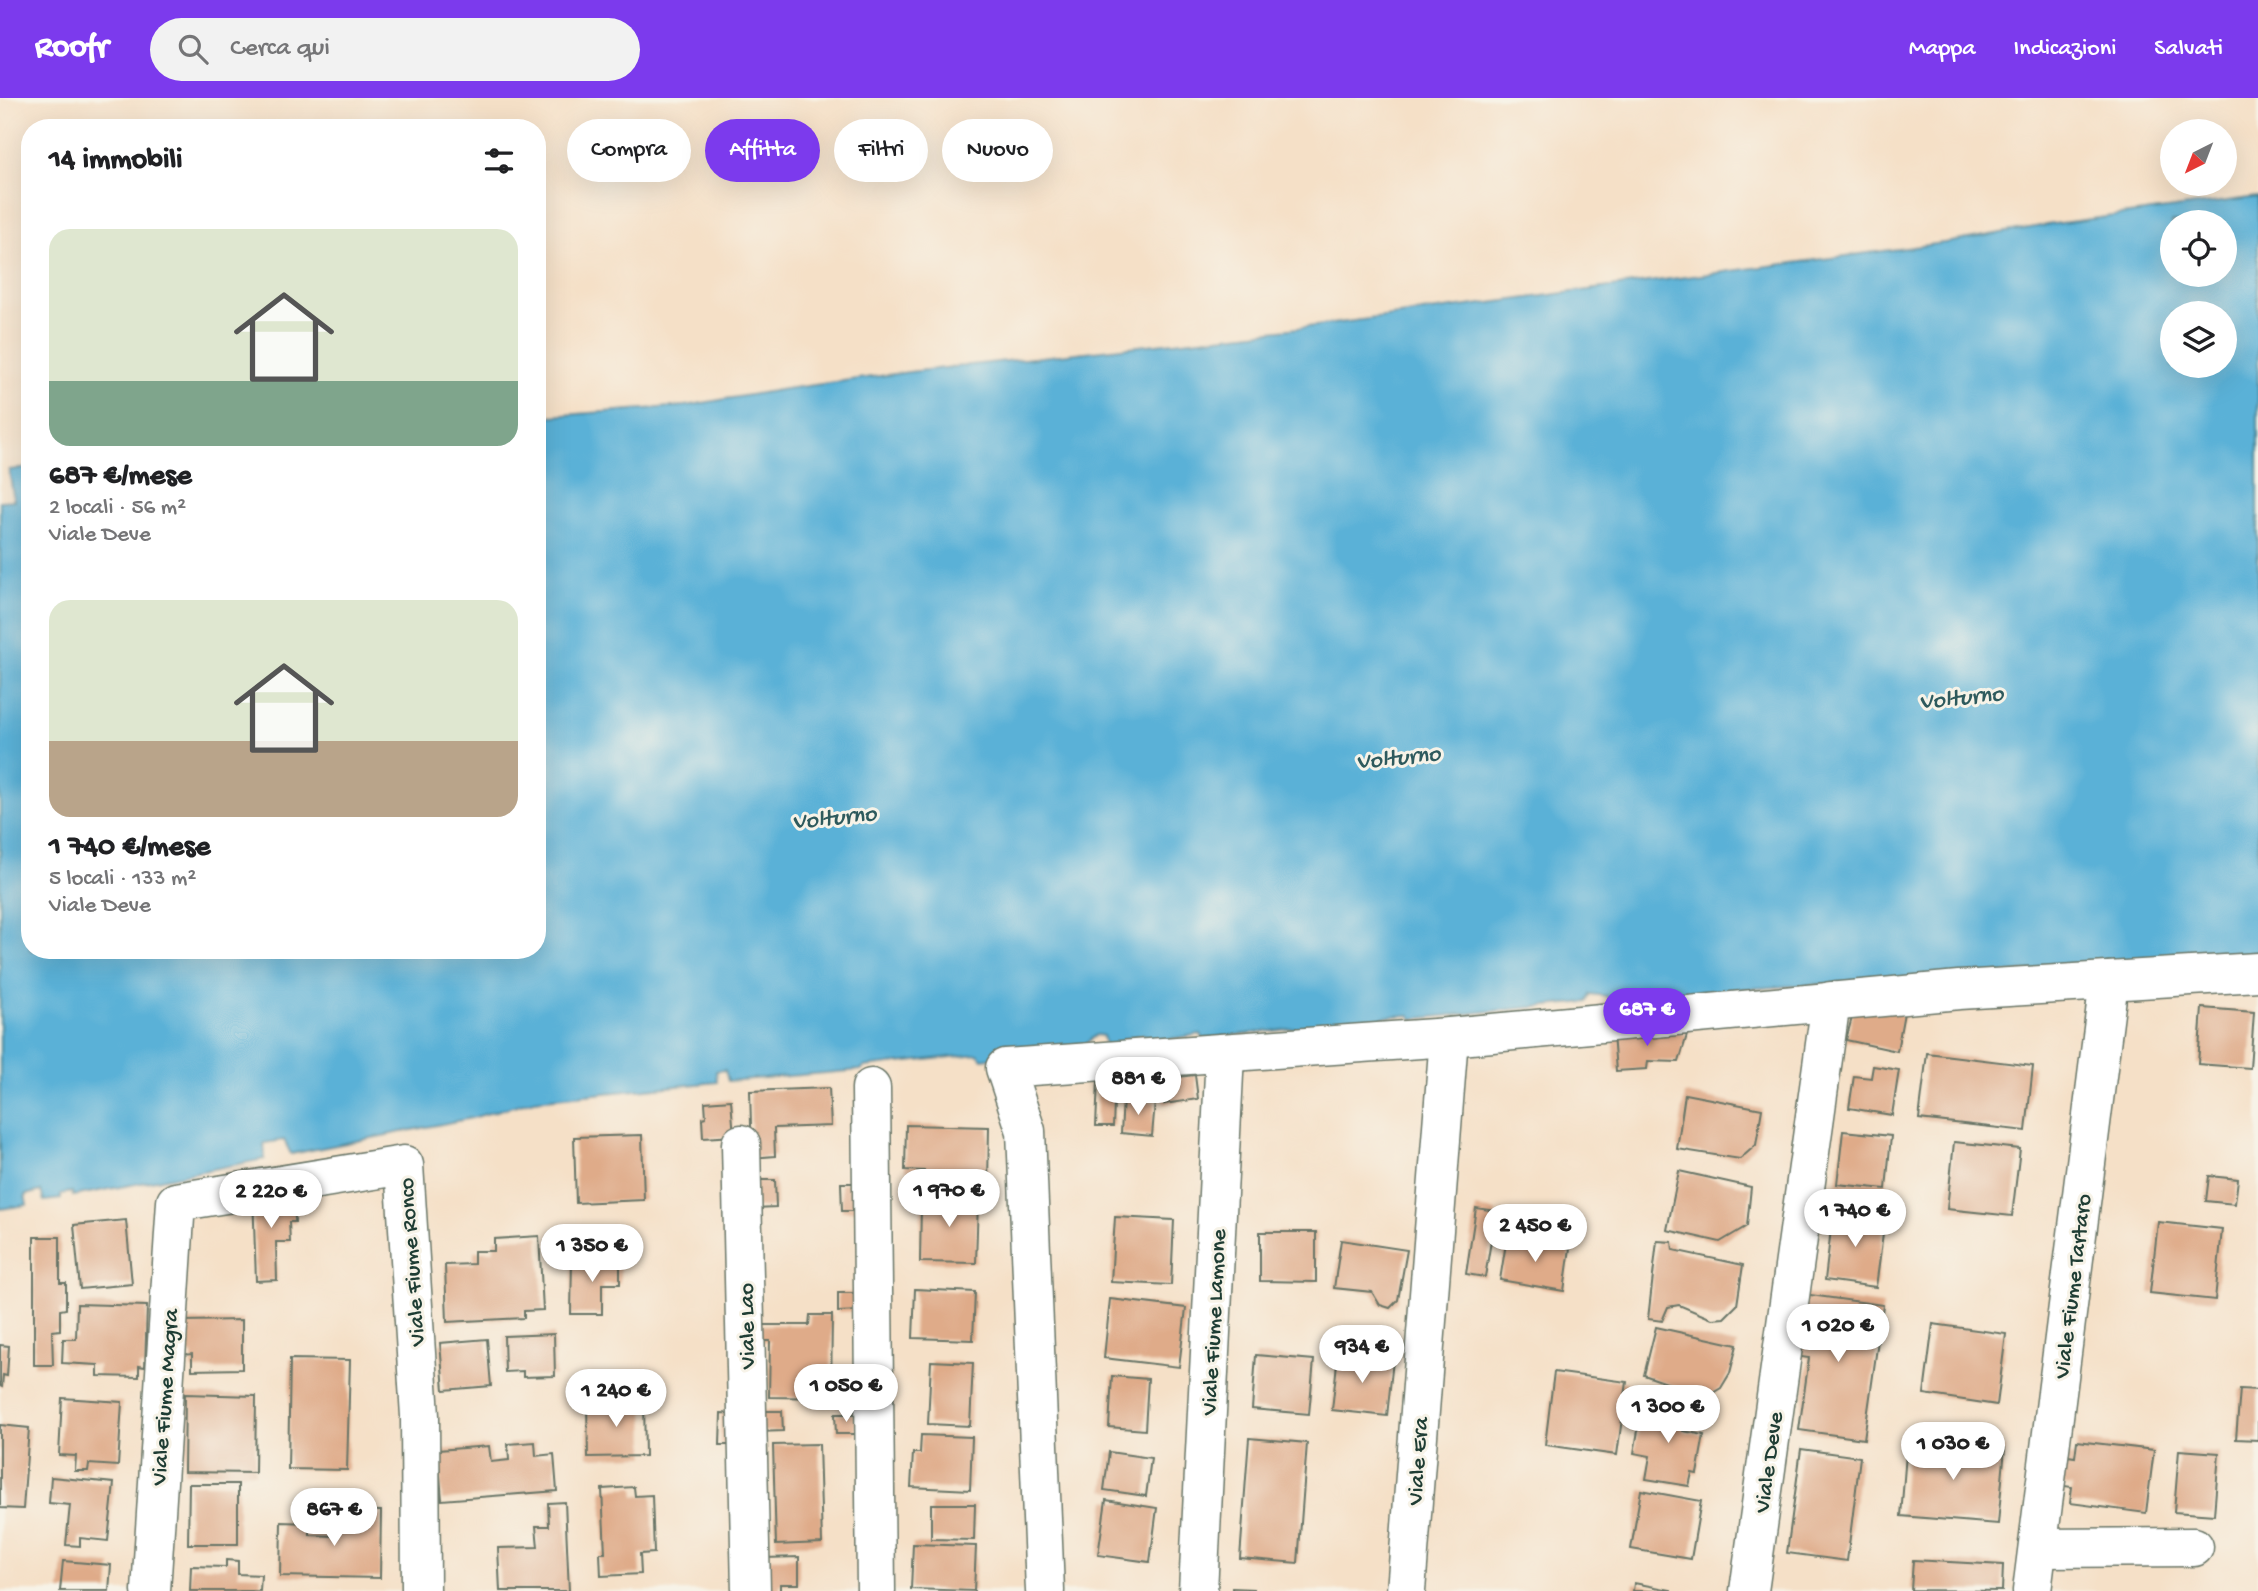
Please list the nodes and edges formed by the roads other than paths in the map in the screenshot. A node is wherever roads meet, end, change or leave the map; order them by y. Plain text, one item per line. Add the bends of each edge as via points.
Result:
1 (2258, 972) edge
2 (2109, 981) junction
3 (1831, 1001) junction
4 (1449, 1038) junction
5 (1225, 1054) junction
6 (872, 1088) dead end
7 (740, 1144) dead end
8 (176, 1202) joint
9 (2194, 1547) dead end
10 (2038, 1548) junction
11 (151, 1591) edge
12 (421, 1591) edge
13 (751, 1591) edge
14 (876, 1591) edge
15 (1045, 1591) edge
16 (1198, 1591) edge
17 (1406, 1591) edge
18 (1749, 1591) edge
19 (2032, 1591) edge

1 - 2 street
2 - 3 street
2 - 10 street, Viale Fiume Tartaro
3 - 4 street
3 - 18 street, Viale Deve
4 - 5 street
4 - 17 street, Viale Era
5 - 15 street via 1006,1068 1026,1131
5 - 16 street, Viale Fiume Lamone
6 - 14 street
7 - 13 street, Viale Lao
8 - 11 street, Viale Fiume Magra
8 - 12 street, Viale Fiume Ronco via 404,1165 420,1416
9 - 10 street
10 - 19 street, Viale Fiume Tartaro

